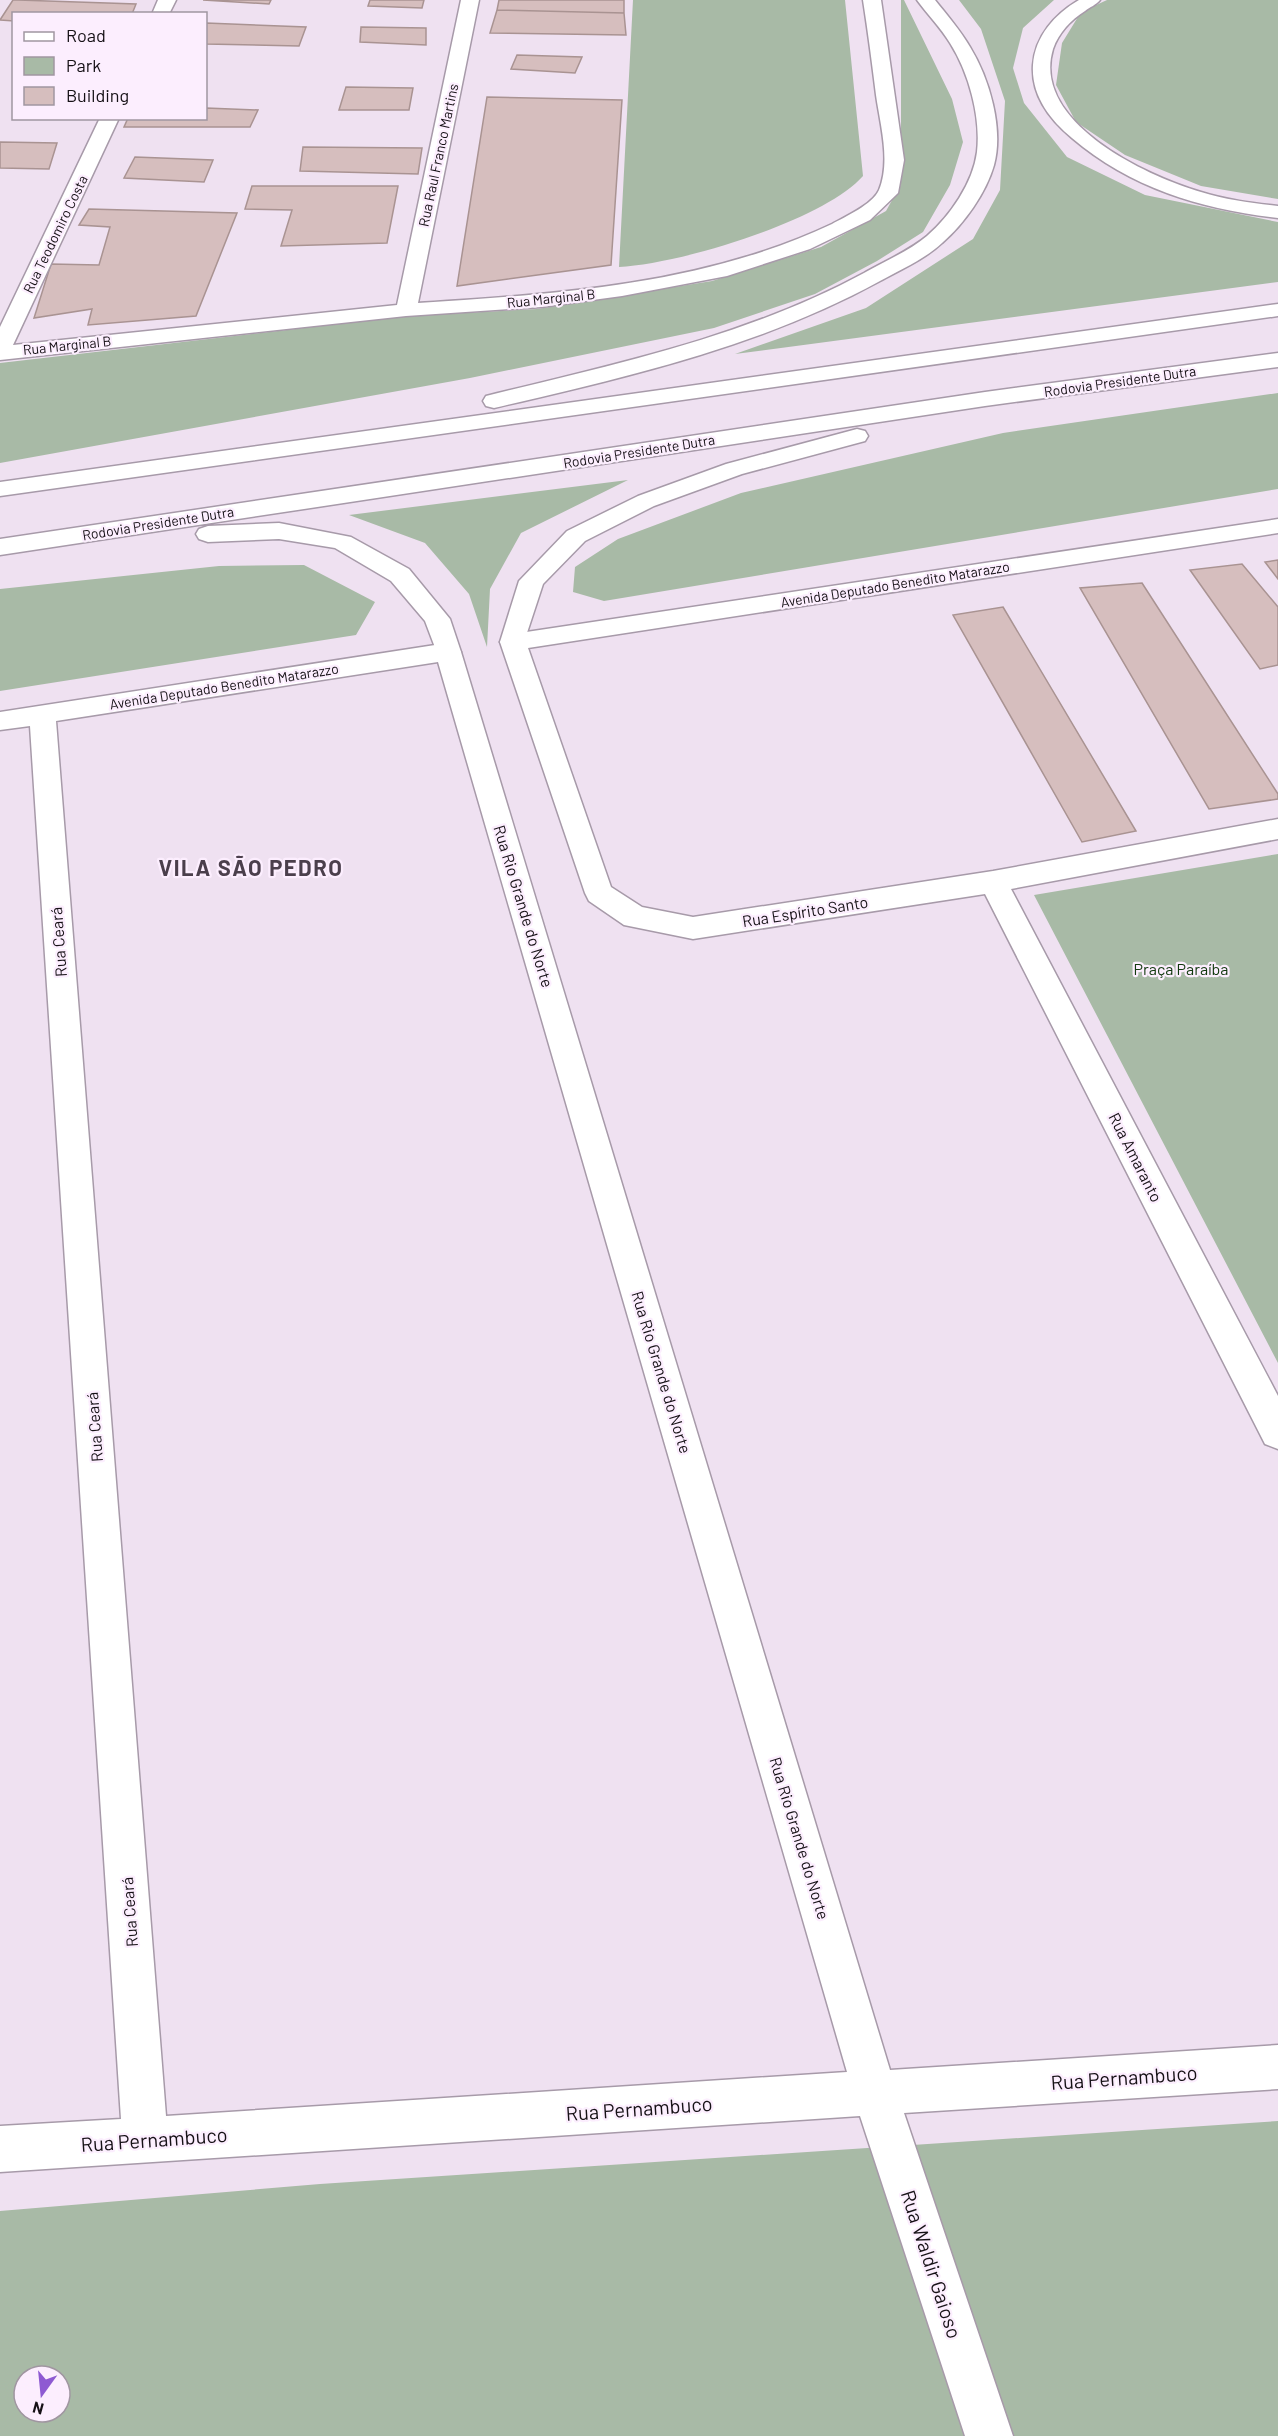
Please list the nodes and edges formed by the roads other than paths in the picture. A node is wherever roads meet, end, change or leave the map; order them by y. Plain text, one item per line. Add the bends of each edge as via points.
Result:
1 (470, 0) edge
2 (872, 0) edge
3 (926, 0) edge
4 (1091, 0) edge
5 (109, 120) edge
6 (1278, 212) edge
7 (406, 310) junction
8 (1278, 310) edge
9 (0, 351) edge
10 (1278, 360) edge
11 (985, 399) junction
12 (291, 449) junction
13 (0, 489) edge
14 (1278, 526) edge
15 (30, 543) junction
16 (0, 547) edge
17 (513, 642) junction
18 (448, 652) junction
19 (42, 714) junction
20 (0, 721) edge
21 (1278, 829) edge
22 (993, 882) junction
23 (1278, 1432) edge
24 (1278, 2067) edge
25 (875, 2093) junction
26 (145, 2140) junction
27 (0, 2149) edge
28 (989, 2436) edge

1 - 7 main road, Rua Raul Franco Martins
2 - 7 main road, Rua Marginal B via 894,160 888,193 863,216 803,245 727,270 541,301
3 - 12 main road via 966,53 987,117 984,163 964,205 934,240 854,288 719,341 611,374
4 - 6 main road via 1054,29 1043,48 1040,72 1048,101 1067,124 1096,151 1127,171 1181,194
5 - 9 main road, Rua Teodomiro Costa
7 - 9 main road, Rua Marginal B
8 - 12 main road
10 - 11 main road, Rodovia Presidente Dutra
11 - 15 main road, Rodovia Presidente Dutra
11 - 17 main road via 734,469 646,501 576,536 531,581
12 - 13 main road
14 - 17 main road, Avenida Deputado Benedito Matarazzo
15 - 16 main road, Rodovia Presidente Dutra
15 - 18 main road, Rua Rio Grande do Norte via 279,531 342,542 400,575 437,619
17 - 22 main road, Rua Espírito Santo via 599,892 634,917 693,928
18 - 19 main road, Avenida Deputado Benedito Matarazzo
18 - 25 main road, Rua Rio Grande do Norte
19 - 20 main road, Avenida Deputado Benedito Matarazzo
19 - 26 main road, Rua Ceará
21 - 22 main road, Rua Espírito Santo
22 - 23 main road, Rua Amaranto
24 - 25 main road, Rua Pernambuco
25 - 26 main road, Rua Pernambuco
25 - 28 main road, Rua Waldir Gaioso
26 - 27 main road, Rua Pernambuco

